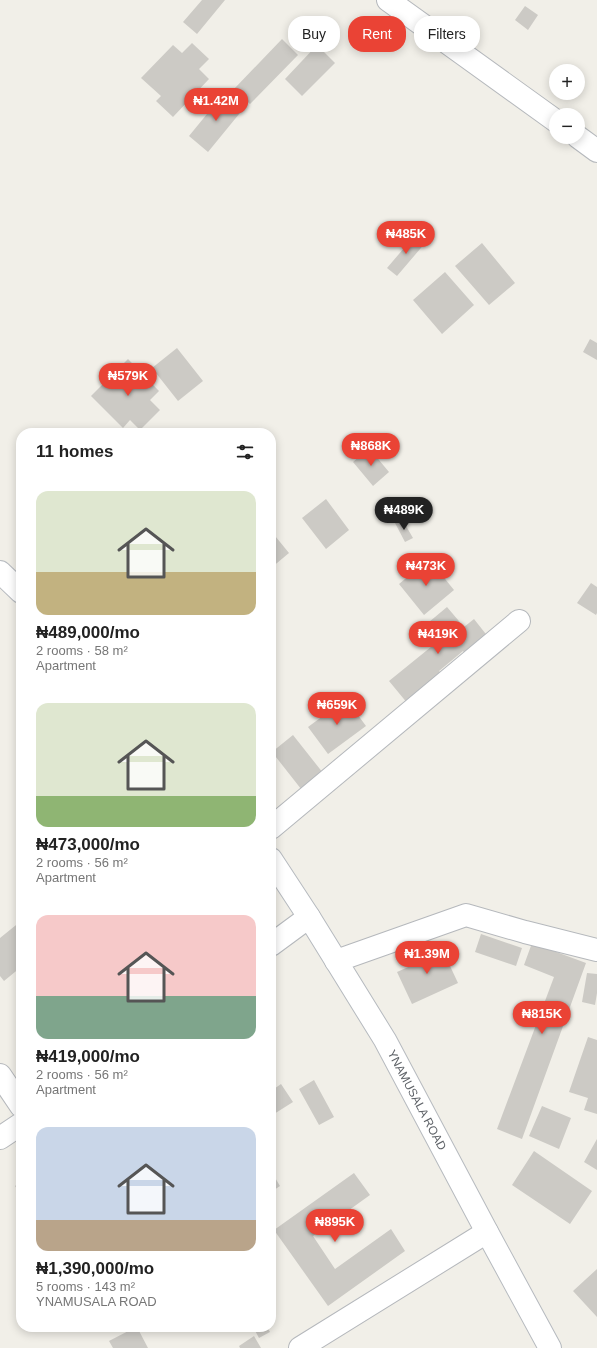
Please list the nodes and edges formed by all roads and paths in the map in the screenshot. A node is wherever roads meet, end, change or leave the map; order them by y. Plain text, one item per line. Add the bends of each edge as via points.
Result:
1 (388, 0) edge
2 (549, 116) edge
3 (585, 142) edge
4 (597, 151) edge
5 (0, 572) edge
6 (16, 587) edge
7 (519, 621) dead end
8 (276, 824) edge
9 (276, 867) edge
10 (309, 917) junction
11 (276, 941) edge
12 (597, 950) edge
13 (336, 961) junction
14 (0, 1075) edge
15 (16, 1099) edge
16 (16, 1127) edge
17 (0, 1138) edge
18 (487, 1232) junction
19 (300, 1348) edge
20 (550, 1348) edge

1 - 2 street
3 - 4 street
5 - 6 street
7 - 8 street
9 - 10 street, YNAMUSALA ROAD
10 - 11 street
10 - 13 street, YNAMUSALA ROAD
12 - 13 street via 466,915
13 - 18 street, YNAMUSALA ROAD via 385,1040
14 - 15 street
16 - 17 street
18 - 19 street
18 - 20 street, YNAMUSALA ROAD

